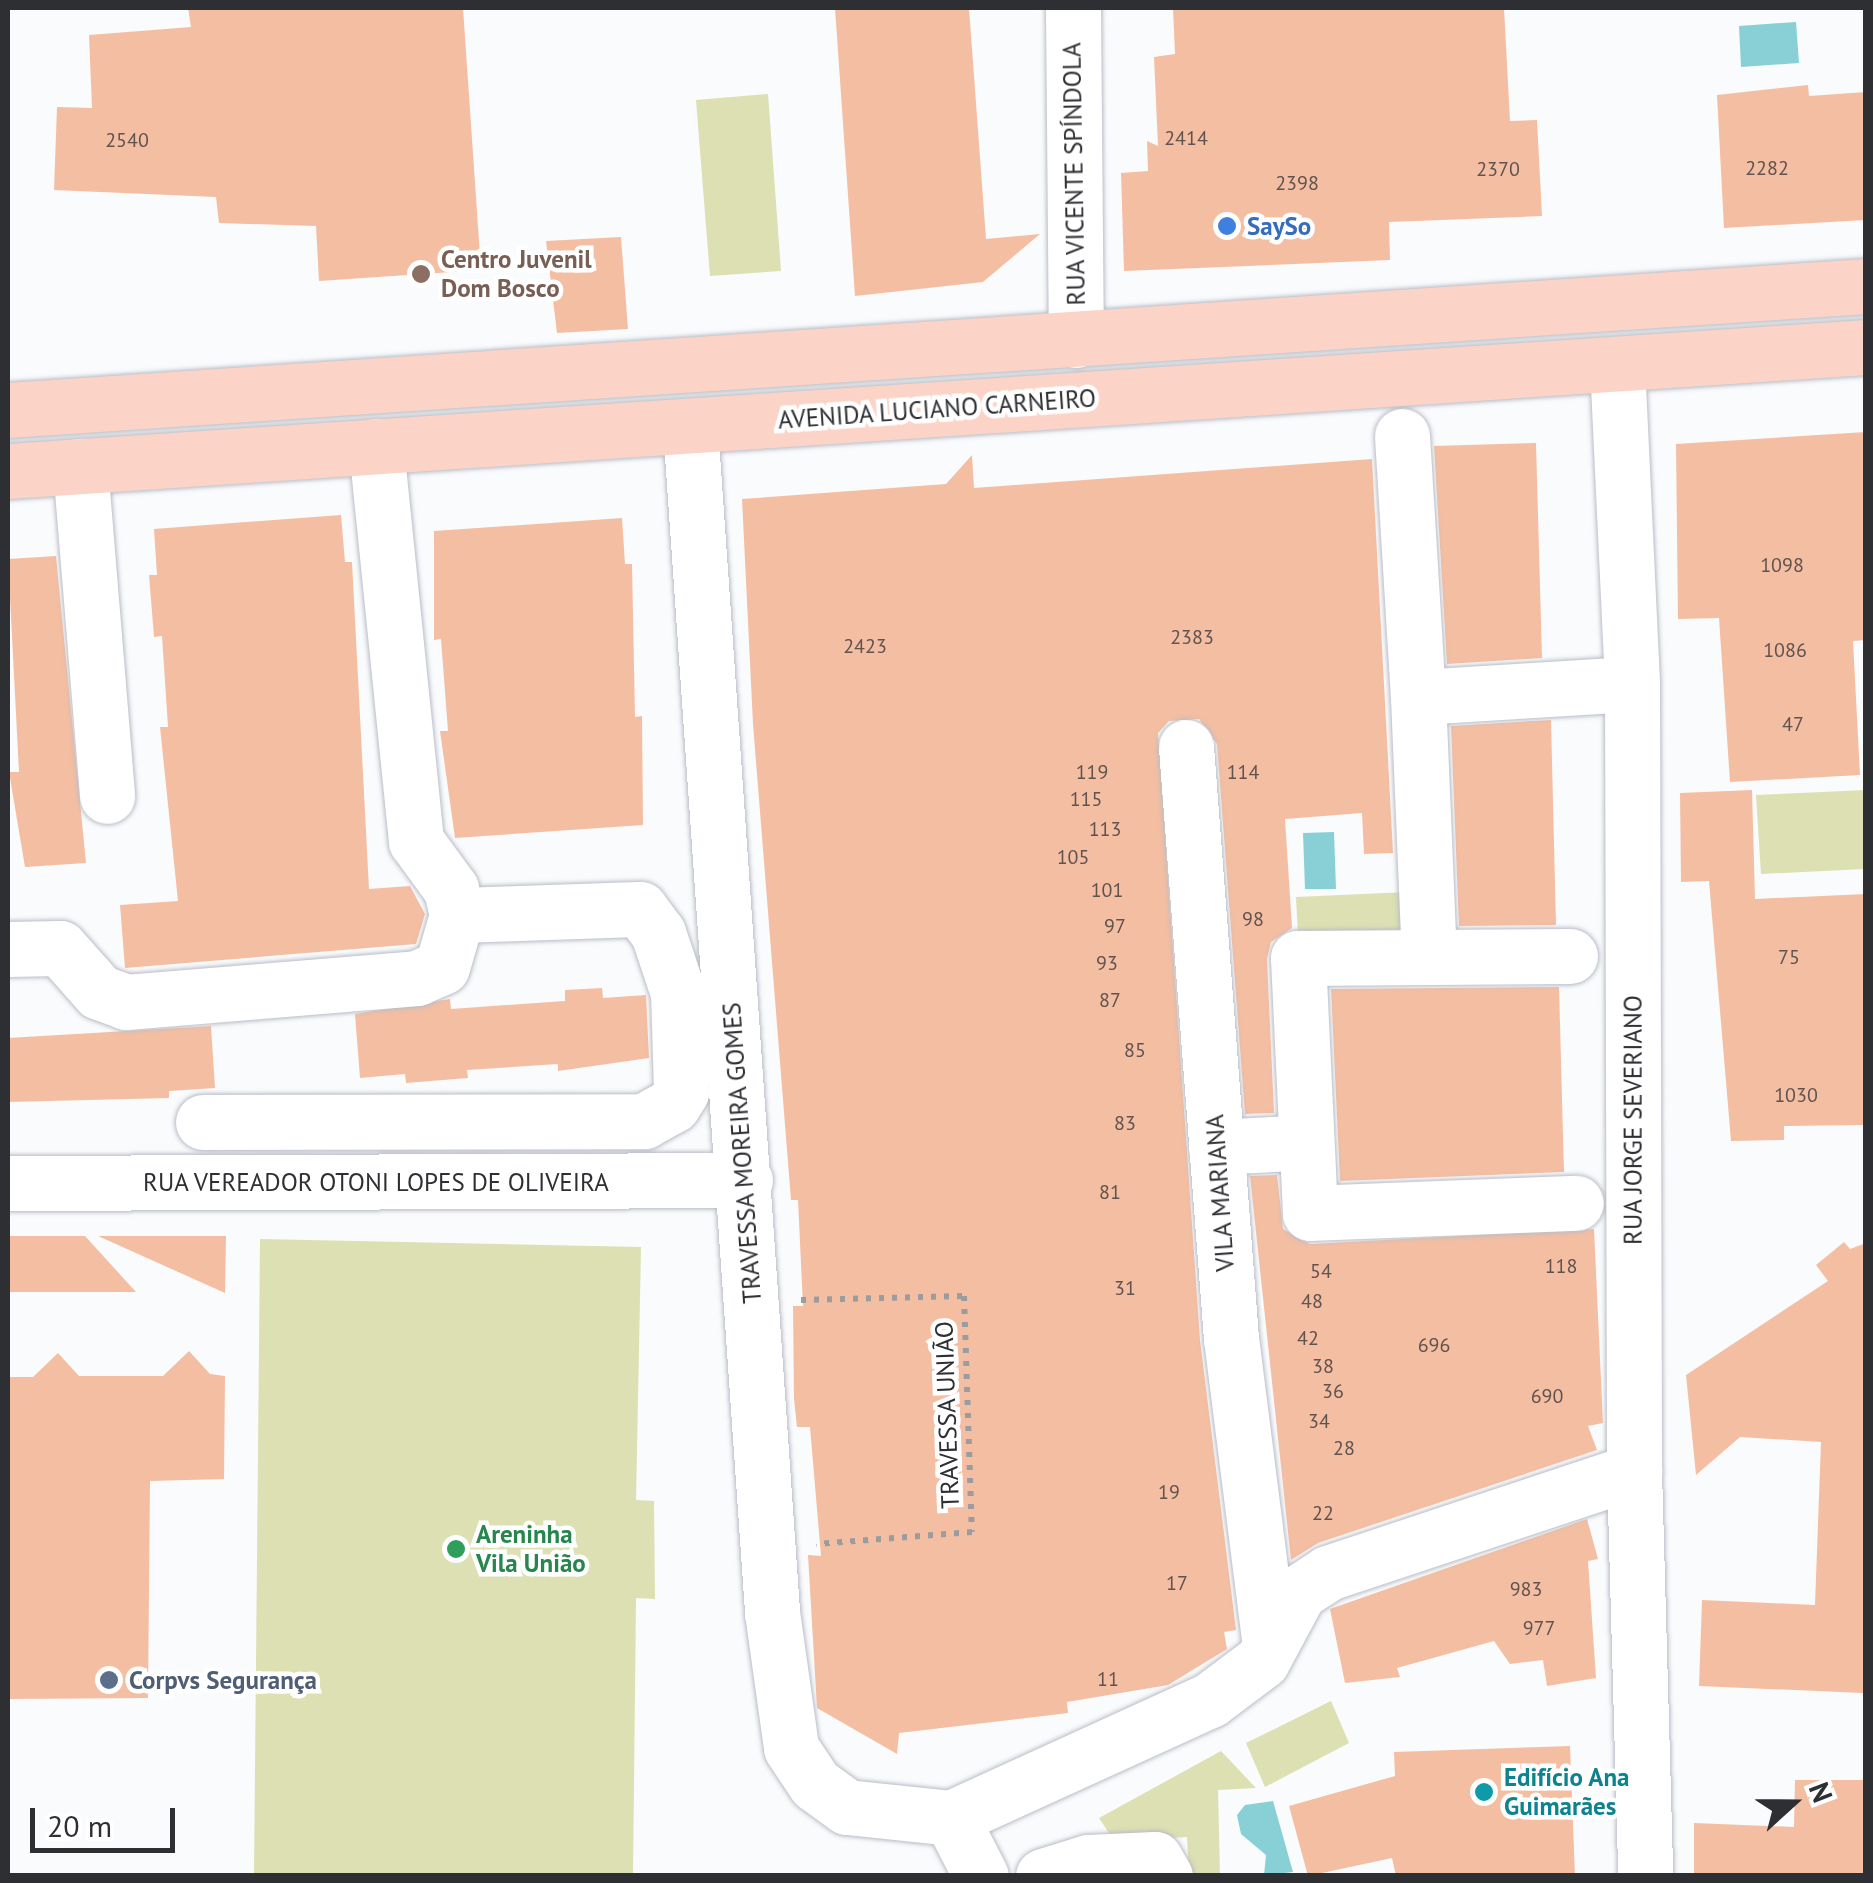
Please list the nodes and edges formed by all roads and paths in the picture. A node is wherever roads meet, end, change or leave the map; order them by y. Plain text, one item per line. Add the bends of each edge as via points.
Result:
1 (1072, 8) edge
2 (1866, 286) edge
3 (1076, 340) junction
4 (1866, 347) edge
5 (1618, 364) junction
6 (8, 410) edge
7 (690, 426) junction
8 (1402, 436) dead end
9 (376, 446) junction
10 (80, 466) junction
11 (8, 471) edge
12 (1632, 684) junction
13 (1418, 697) junction
14 (1186, 747) dead end
15 (107, 796) dead end
16 (457, 915) junction
17 (8, 949) edge
18 (1570, 956) dead end
19 (1428, 958) junction
20 (203, 1122) dead end
21 (1292, 1144) dead end
22 (1216, 1148) junction
23 (745, 1180) junction
24 (8, 1183) edge
25 (1576, 1203) dead end
26 (785, 1300) dead end
27 (1634, 1471) junction
28 (801, 1545) dead end
29 (1269, 1638) junction
30 (951, 1818) junction
31 (981, 1876) edge
32 (1043, 1876) edge
33 (1166, 1876) edge
34 (1645, 1876) edge

1 - 3 street, RUA VICENTE SPÍNDOLA
2 - 3 main road
3 - 6 main road
4 - 5 main road, AVENIDA LUCIANO CARNEIRO
5 - 7 main road, AVENIDA LUCIANO CARNEIRO
5 - 12 street, RUA JORGE SEVERIANO
7 - 9 main road, AVENIDA LUCIANO CARNEIRO
7 - 23 street, TRAVESSA MOREIRA GOMES
8 - 13 street
9 - 10 main road, AVENIDA LUCIANO CARNEIRO
9 - 16 street via 416,841 452,889
10 - 11 main road, AVENIDA LUCIANO CARNEIRO
10 - 15 street
12 - 13 street
12 - 27 street, RUA JORGE SEVERIANO
13 - 19 street
14 - 22 street, VILA MARIANA
16 - 17 street via 442,967 418,978 126,1002 98,992 60,948
16 - 20 street via 640,909 658,933 678,993 680,1092 673,1105 644,1121
18 - 19 street
19 - 25 street via 1298,958 1310,1213
21 - 22 street
22 - 29 street, VILA MARIANA
23 - 24 street, RUA VEREADOR OTONI LOPES DE OLIVEIRA
23 - 30 street, TRAVESSA MOREIRA GOMES via 772,1612 791,1748 815,1784 847,1807 894,1817
26 - 28 path, TRAVESSA UNIÃO via 964,1296 972,1532
27 - 29 street via 1328,1573 1299,1592
27 - 34 street, RUA JORGE SEVERIANO
29 - 30 street via 1262,1661 1210,1700
30 - 31 street
32 - 33 street via 1088,1862 1155,1859

